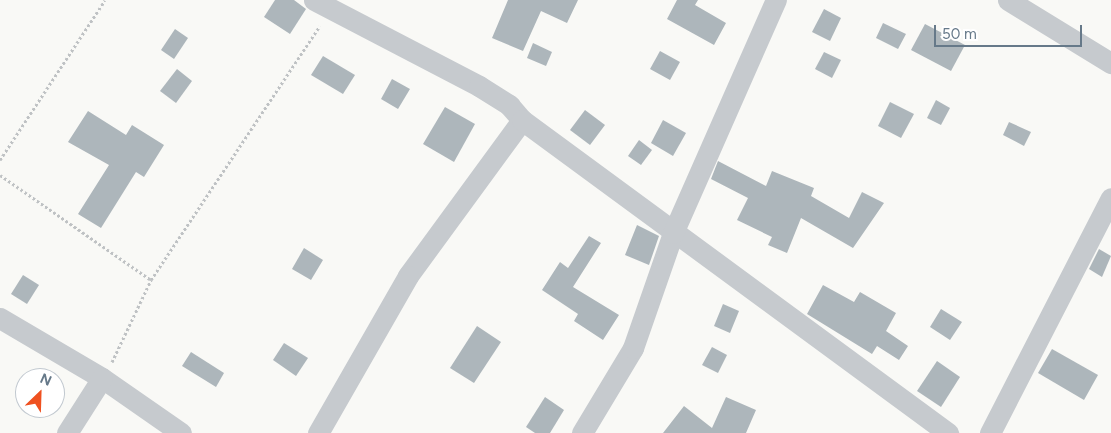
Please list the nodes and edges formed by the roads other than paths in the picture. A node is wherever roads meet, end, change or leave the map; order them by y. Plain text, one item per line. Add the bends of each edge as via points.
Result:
1 (776, 0) edge
2 (1008, 0) edge
3 (322, 5) edge
4 (1111, 63) edge
5 (522, 120) junction
6 (1111, 198) edge
7 (672, 233) junction
8 (0, 318) edge
9 (102, 378) junction
10 (67, 433) edge
11 (181, 433) edge
12 (318, 433) edge
13 (582, 433) edge
14 (948, 433) edge
15 (990, 433) edge

1 - 7 street
2 - 4 street
3 - 5 street via 479,86 509,105
5 - 7 street
5 - 12 street via 408,276
6 - 15 street
7 - 13 street via 633,348
7 - 14 street
8 - 9 street
9 - 10 street
9 - 11 street

